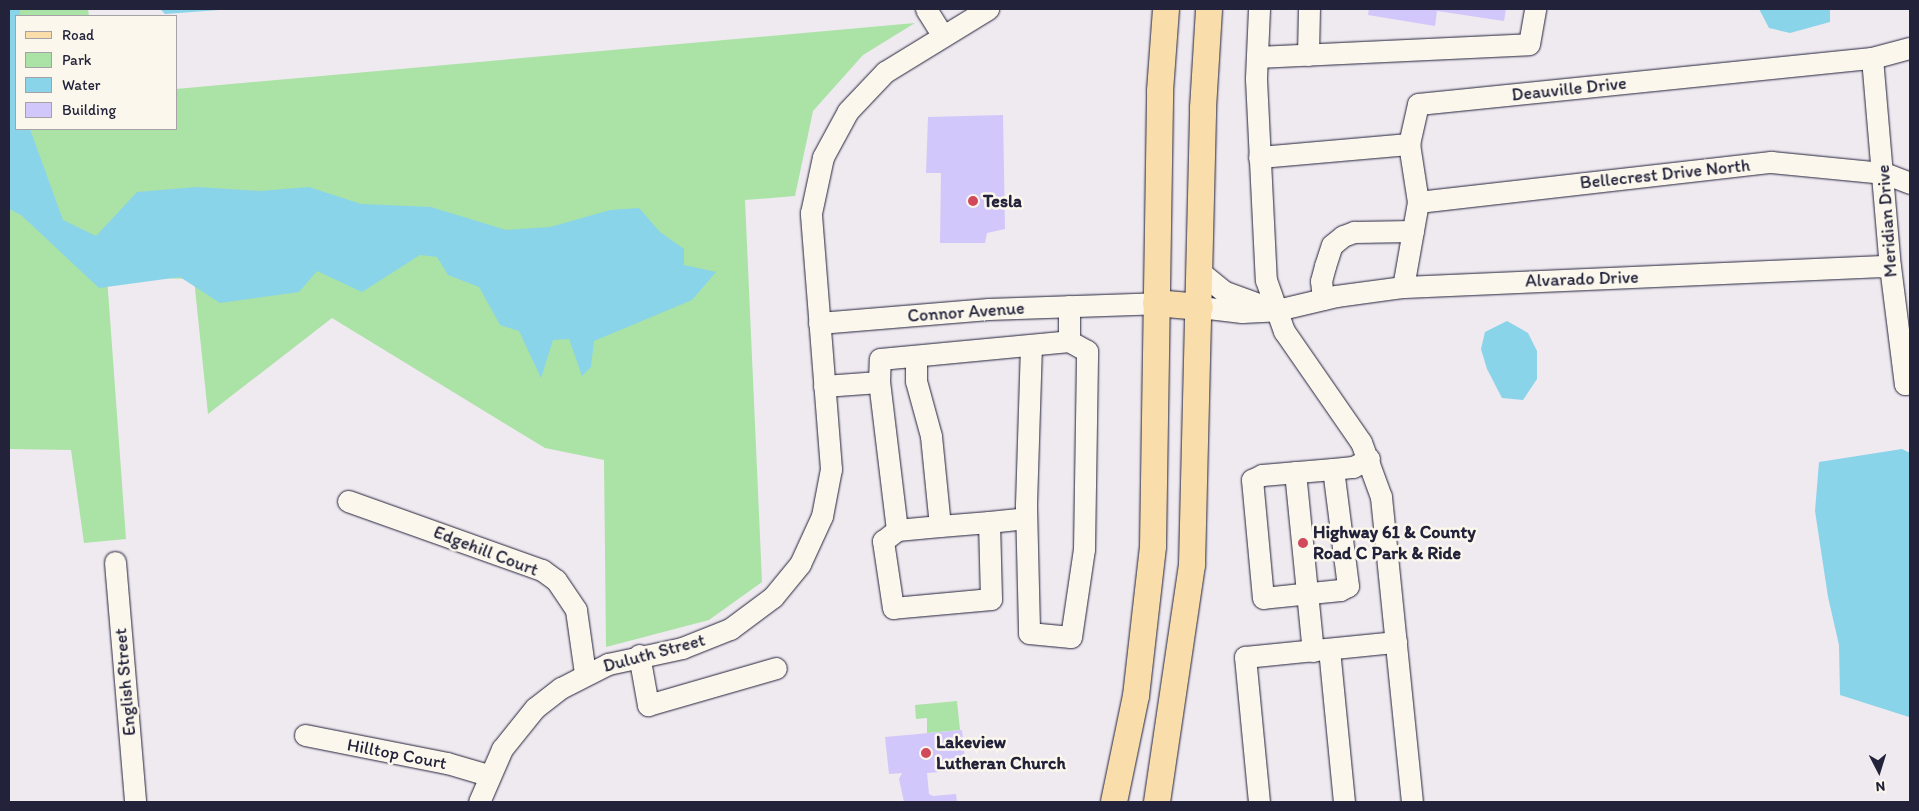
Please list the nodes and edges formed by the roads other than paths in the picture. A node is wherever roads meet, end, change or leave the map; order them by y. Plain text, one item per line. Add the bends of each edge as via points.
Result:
1 (926, 9) edge
2 (988, 9) edge
3 (1166, 9) edge
4 (1209, 9) edge
5 (1260, 9) edge
6 (1309, 9) edge
7 (1535, 9) edge
8 (943, 36) junction
9 (1910, 48) edge
10 (1308, 55) junction
11 (1257, 57) junction
12 (1872, 58) junction
13 (1409, 144) junction
14 (1259, 157) junction
15 (1884, 173) junction
16 (1910, 183) edge
17 (1418, 202) junction
18 (1412, 231) junction
19 (1890, 266) junction
20 (1200, 272) junction
21 (1402, 287) junction
22 (1323, 299) junction
23 (1156, 303) junction
24 (1114, 304) junction
25 (1069, 306) junction
26 (1200, 307) junction
27 (1276, 310) junction
28 (820, 323) junction
29 (1155, 335) junction
30 (1070, 341) junction
31 (1031, 345) junction
32 (916, 356) junction
33 (879, 382) junction
34 (1908, 384) edge
35 (824, 386) junction
36 (1369, 459) junction
37 (1333, 469) junction
38 (1295, 472) junction
39 (348, 501) dead end
40 (1026, 518) junction
41 (989, 522) junction
42 (940, 526) junction
43 (896, 530) junction
44 (115, 562) dead end
45 (1306, 594) junction
46 (1396, 642) junction
47 (1321, 650) junction
48 (639, 655) junction
49 (776, 668) dead end
50 (585, 673) junction
51 (306, 736) dead end
52 (488, 775) junction
53 (135, 802) edge
54 (479, 802) edge
55 (1114, 802) edge
56 (1157, 802) edge
57 (1259, 802) edge
58 (1344, 802) edge
59 (1412, 802) edge

1 - 8 street
2 - 8 street, Duluth Street
3 - 23 main road via 1160,91
4 - 20 main road via 1203,108
5 - 11 street
6 - 10 street
7 - 10 street via 1529,44
8 - 28 street, Duluth Street via 886,72 866,90 848,110 823,157 811,213
9 - 12 street, Deauville Drive
10 - 11 street
11 - 14 street
12 - 13 street, Deauville Drive via 1418,104
12 - 15 street, Meridian Drive
13 - 14 street
13 - 17 street
14 - 27 street via 1266,280
15 - 16 street, Bellecrest Drive North
15 - 17 street, Bellecrest Drive North via 1771,162
15 - 19 street, Meridian Drive
17 - 18 street
18 - 21 street
18 - 22 street via 1354,232 1343,236 1332,245 1321,281
19 - 21 street, Alvarado Drive
19 - 34 street, Meridian Drive
20 - 26 main road
20 - 27 street via 1225,292
21 - 22 street, Alvarado Drive
22 - 27 street, Alvarado Drive
23 - 24 street, Connor Avenue
23 - 26 main road, Connor Avenue
23 - 29 main road
24 - 25 street, Connor Avenue
24 - 29 street, Connor Avenue via 1134,313
25 - 28 street, Connor Avenue
25 - 30 street
26 - 27 street, Alvarado Drive via 1242,312
26 - 56 main road via 1192,565
27 - 36 street via 1284,331 1347,420
28 - 35 street, Duluth Street
29 - 55 main road via 1153,546 1136,696
30 - 31 street
30 - 40 street via 1087,351 1084,549 1071,637 1029,633
31 - 32 street
31 - 40 street
32 - 33 street via 880,359
32 - 42 street via 916,381 931,436
33 - 35 street
33 - 43 street
35 - 48 street, Duluth Street via 831,469 829,490 816,532 800,564 773,597 730,629 682,648
36 - 37 street via 1353,467
36 - 46 street via 1383,511
37 - 38 street
37 - 45 street via 1348,586
38 - 45 street
38 - 45 street via 1262,475 1252,480 1251,489 1263,598
39 - 50 street, Edgehill Court via 542,570 556,580 576,610
40 - 41 street
41 - 42 street
41 - 43 street via 991,599 894,608 883,540
42 - 43 street
44 - 53 street, English Street
45 - 47 street
46 - 47 street
46 - 59 street
47 - 57 street via 1245,657
47 - 58 street
48 - 49 street via 648,705
48 - 50 street, Duluth Street
50 - 52 street, Duluth Street via 536,708 502,749
51 - 52 street, Hilltop Court via 446,763
52 - 54 street, Duluth Street

